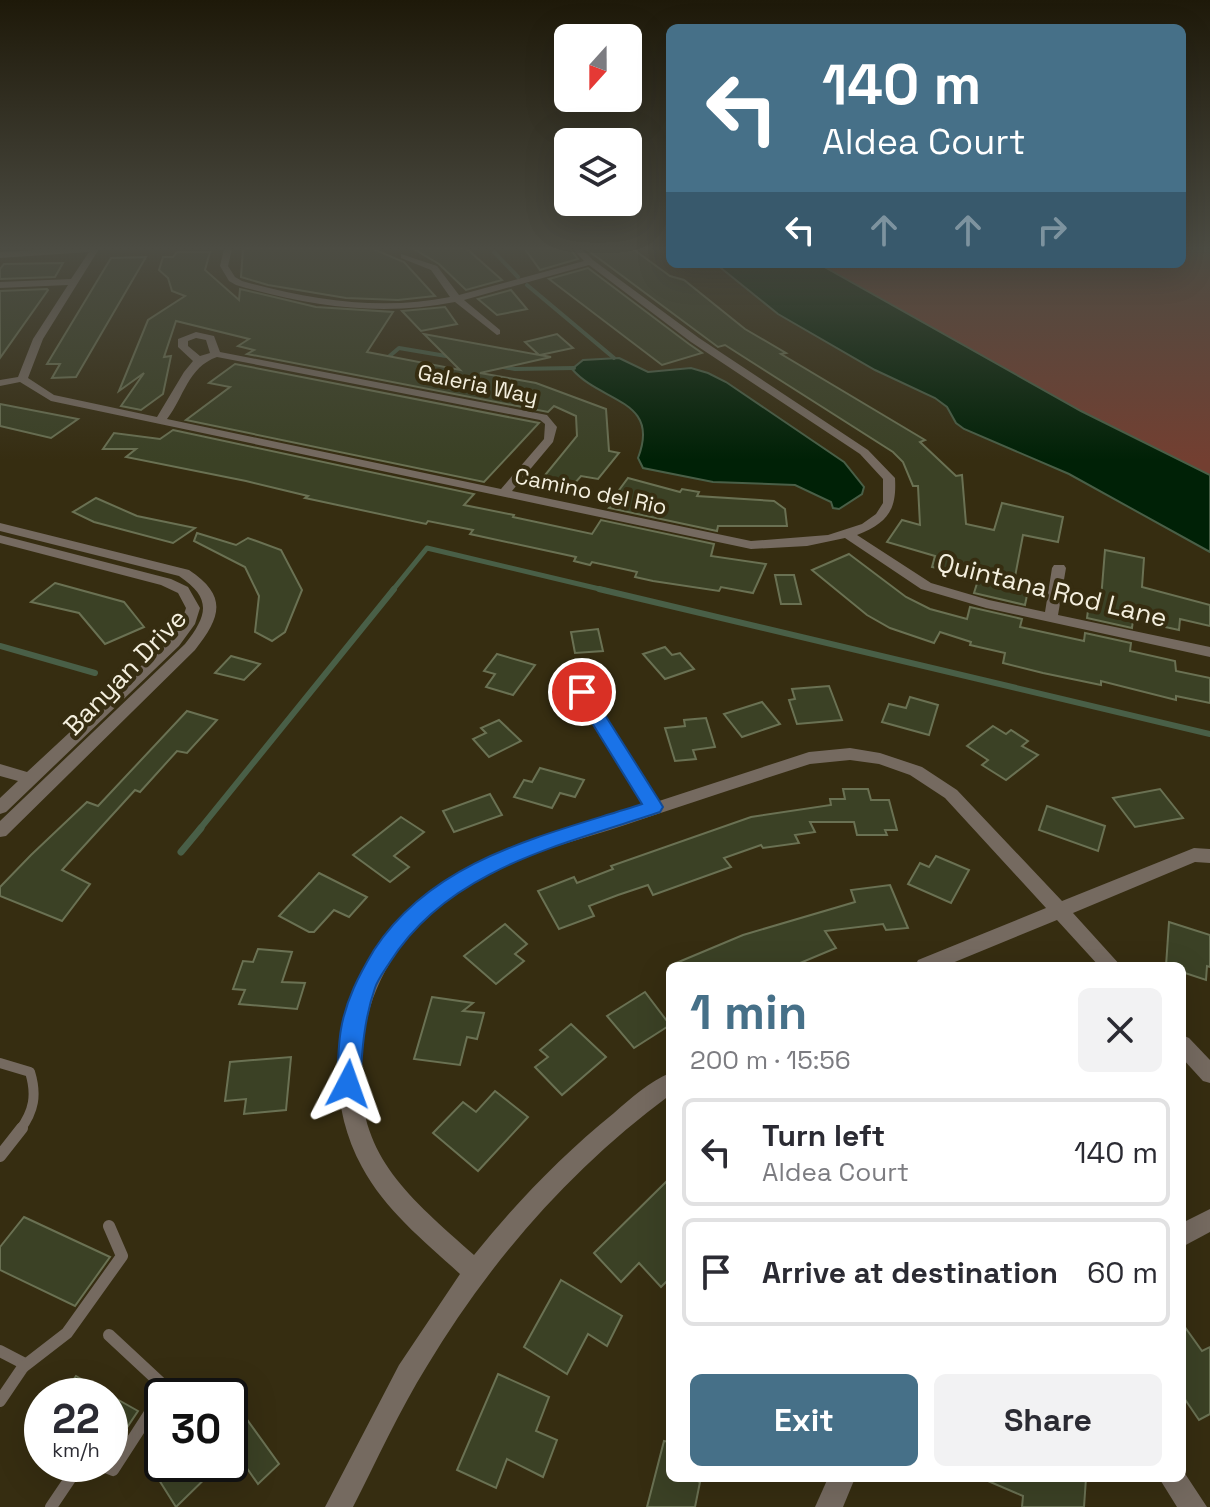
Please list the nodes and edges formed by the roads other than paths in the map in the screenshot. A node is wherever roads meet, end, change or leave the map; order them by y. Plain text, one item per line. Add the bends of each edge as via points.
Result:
1 (50, 319) edge
2 (482, 319) edge
3 (667, 319) edge
4 (497, 332) dead end
5 (216, 354) junction
6 (198, 360) junction
7 (22, 379) junction
8 (0, 383) edge
9 (160, 421) junction
10 (504, 493) junction
11 (0, 527) edge
12 (848, 535) junction
13 (0, 539) edge
14 (1059, 568) dead end
15 (187, 575) junction
16 (171, 584) junction
17 (1051, 617) junction
18 (1210, 652) edge
19 (582, 692) dead end
20 (119, 695) junction
21 (135, 699) junction
22 (0, 770) edge
23 (30, 779) junction
24 (654, 807) junction
25 (0, 808) edge
26 (0, 831) edge
27 (1210, 856) edge
28 (1059, 909) junction
29 (934, 962) edge
30 (1107, 962) edge
31 (1186, 1048) edge
32 (0, 1063) edge
33 (1210, 1074) edge
34 (666, 1086) edge
35 (0, 1156) edge
36 (1210, 1220) edge
37 (109, 1226) dead end
38 (1186, 1233) edge
39 (476, 1273) junction
40 (109, 1335) dead end
41 (0, 1351) edge
42 (23, 1367) junction
43 (0, 1401) edge
44 (128, 1447) edge
45 (68, 1482) edge
46 (840, 1482) edge
47 (1175, 1482) edge
48 (51, 1507) edge
49 (339, 1507) edge
50 (829, 1507) edge
51 (1193, 1507) edge

1 - 7 street
2 - 4 street
3 - 12 street, Camino del Rio via 864,452 889,478 889,502 878,517
5 - 6 street, Galeria Way
5 - 6 street, Galeria Way via 210,338 183,339 183,347
5 - 10 street, Galeria Way via 543,417 552,427 549,440
6 - 9 street
7 - 8 street
7 - 9 street, Camino del Rio via 51,398
9 - 10 street, Camino del Rio
10 - 12 street, Camino del Rio via 751,545
11 - 15 street, Banyan Drive
12 - 17 street, Quintana Rod Lane via 926,586
13 - 16 street, Banyan Drive
14 - 17 street
15 - 16 street
15 - 21 street, Banyan Drive via 209,597 209,619 190,647
16 - 20 street, Banyan Drive via 192,603 191,619 174,643
17 - 18 street, Quintana Rod Lane
19 - 24 street
20 - 21 street
20 - 23 street, Banyan Drive
21 - 26 street, Banyan Drive
22 - 23 street
23 - 25 street, Banyan Drive
24 - 28 street via 809,758 850,754 880,759 916,771 951,794
24 - 39 street via 496,861 455,882 393,939 366,982 352,1028 348,1084 355,1127 376,1171 410,1213
27 - 28 street via 1194,855
28 - 29 street
28 - 30 street
31 - 33 street
32 - 35 lane via 30,1072 37,1088 31,1116
34 - 39 street via 625,1114 551,1181
36 - 38 street
37 - 42 lane via 122,1256 62,1340
39 - 49 street via 418,1356
40 - 44 lane via 166,1388
41 - 42 lane
42 - 43 lane
45 - 48 lane
46 - 50 street
47 - 51 street

